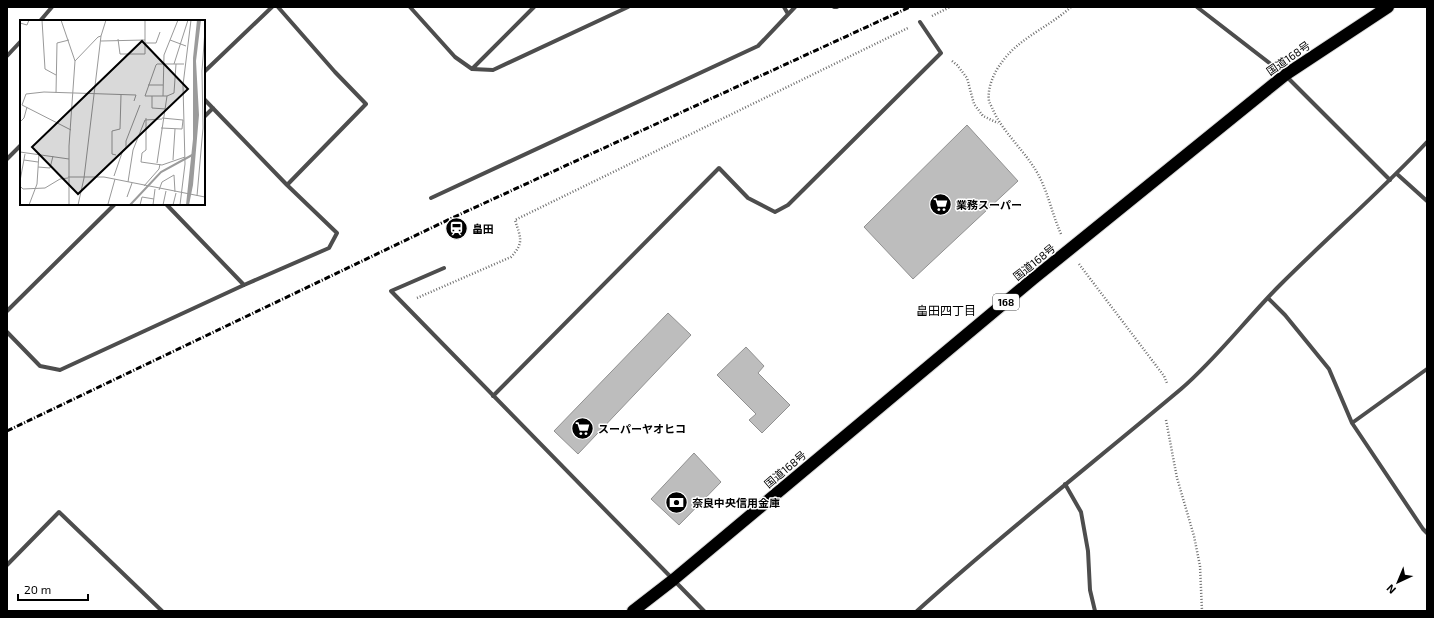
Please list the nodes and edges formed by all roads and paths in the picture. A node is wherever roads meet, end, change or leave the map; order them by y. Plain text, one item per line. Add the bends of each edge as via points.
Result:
1 (52, 7) edge
2 (272, 7) edge
3 (278, 7) edge
4 (410, 7) edge
5 (534, 7) edge
6 (628, 7) edge
7 (784, 7) edge
8 (795, 7) edge
9 (950, 7) edge
10 (1070, 7) edge
11 (1197, 7) edge
12 (1388, 7) edge
13 (788, 14) junction
14 (41, 20) edge
15 (920, 22) junction
16 (20, 42) edge
17 (941, 53) junction
18 (7, 56) edge
19 (472, 69) junction
20 (205, 71) edge
21 (1285, 75) junction
22 (205, 100) edge
23 (213, 108) junction
24 (205, 116) edge
25 (999, 123) junction
26 (1427, 142) edge
27 (20, 146) edge
28 (7, 159) edge
29 (1397, 174) junction
30 (1390, 180) junction
31 (287, 184) junction
32 (431, 198) dead end
33 (1427, 201) edge
34 (114, 205) edge
35 (167, 205) edge
36 (1068, 251) junction
37 (444, 268) dead end
38 (244, 285) junction
39 (1268, 298) junction
40 (403, 303) junction
41 (7, 311) edge
42 (7, 332) edge
43 (1427, 369) edge
44 (493, 396) junction
45 (1166, 400) junction
46 (1352, 423) junction
47 (1065, 484) junction
48 (1427, 533) edge
49 (7, 565) edge
50 (673, 580) junction
51 (162, 611) edge
52 (633, 611) edge
53 (704, 611) edge
54 (917, 611) edge
55 (1095, 611) edge
56 (1202, 611) edge

1 - 14 street
2 - 20 street
3 - 31 street via 366,104
4 - 19 street via 455,56
5 - 19 street
6 - 19 street via 493,70
7 - 13 street
8 - 13 street
9 - 15 path
10 - 25 path via 1015,48 1002,61 990,86 989,102
11 - 21 street
12 - 21 highway, 国道168号 / 168
13 - 32 street via 758,46
15 - 17 street
15 - 40 path via 515,220 520,238 519,248 511,257
16 - 18 street
17 - 25 path via 957,65 967,78 978,110 983,116
17 - 44 street via 788,205 775,212 748,198 719,168
21 - 30 street
21 - 36 highway, 国道168号 / 168
22 - 23 street
23 - 24 street
23 - 31 street
25 - 36 path via 1030,161 1041,180
26 - 29 street
27 - 28 street
29 - 30 street
29 - 33 street
30 - 39 street
31 - 38 street via 337,233 329,248
34 - 41 street
35 - 38 street
36 - 45 path via 1164,376 1169,387
36 - 50 highway, 国道168号 / 168
37 - 40 street via 391,291
38 - 42 street via 60,370 40,366
39 - 45 street via 1208,363
39 - 46 street via 1329,369
40 - 44 street
43 - 46 street
44 - 50 street
45 - 47 street
45 - 56 path via 1166,424 1177,478 1200,566
46 - 48 street
47 - 54 street
47 - 55 street via 1081,512 1088,551 1090,590
49 - 51 street via 59,512
50 - 52 highway, 国道168号 / 168
50 - 53 street

